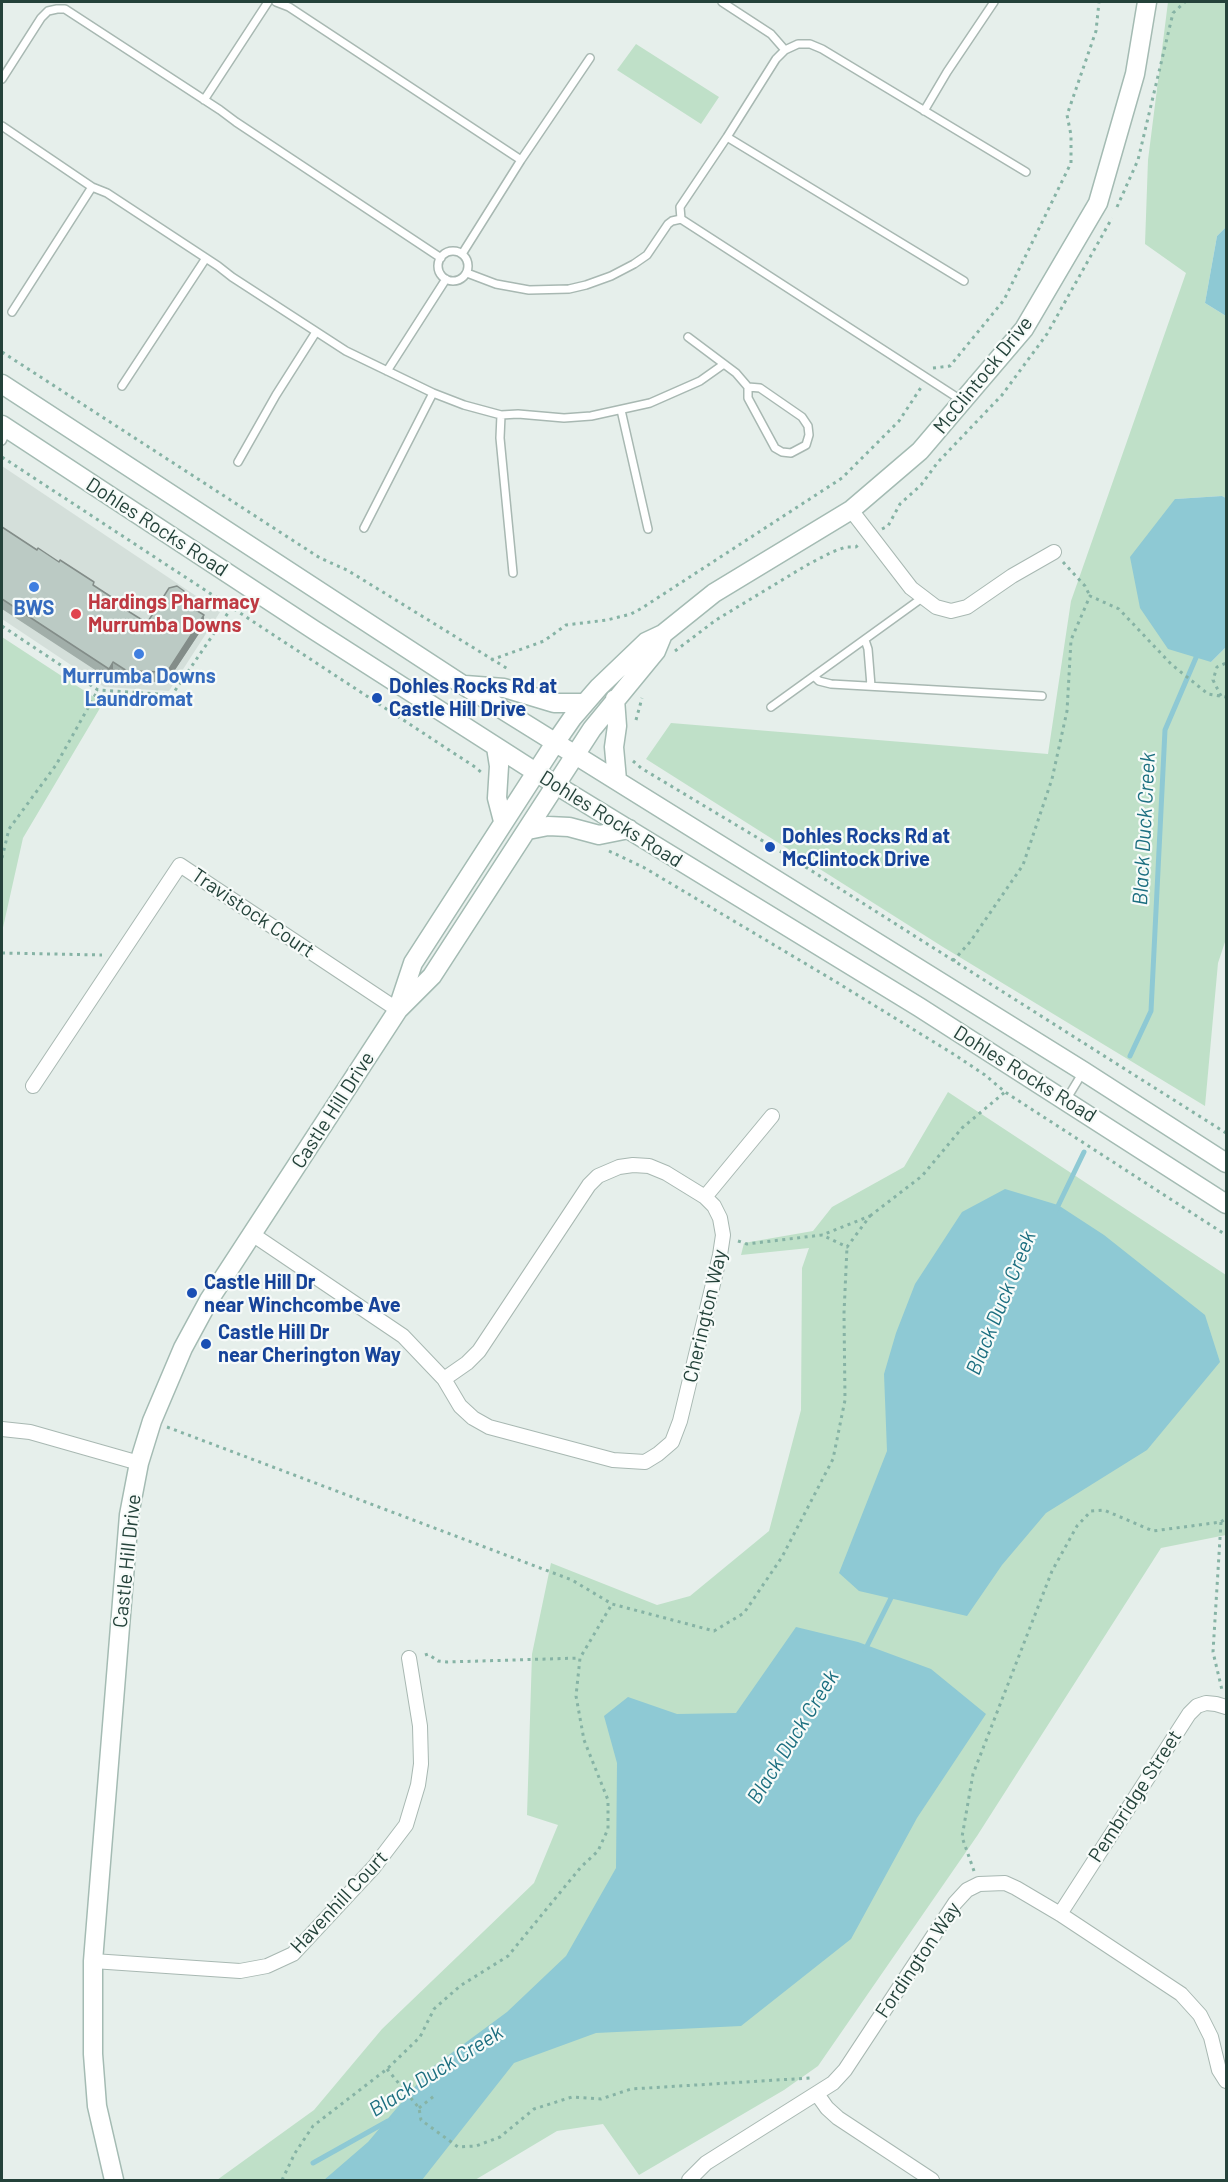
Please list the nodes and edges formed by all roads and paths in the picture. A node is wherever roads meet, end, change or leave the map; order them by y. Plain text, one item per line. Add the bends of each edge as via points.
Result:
1 (268, 2) edge
2 (276, 2) edge
3 (722, 2) edge
4 (994, 2) edge
5 (1099, 2) edge
6 (1147, 2) edge
7 (785, 50) junction
8 (590, 58) dead end
9 (2, 79) edge
10 (204, 100) junction
11 (924, 111) junction
12 (2, 126) edge
13 (727, 137) junction
14 (521, 160) junction
15 (1026, 172) dead end
16 (92, 187) junction
17 (681, 219) junction
18 (462, 254) junction
19 (206, 258) junction
20 (441, 258) junction
21 (467, 273) junction
22 (446, 279) junction
23 (964, 281) dead end
24 (12, 312) dead end
25 (316, 332) junction
26 (688, 337) dead end
27 (2, 352) edge
28 (724, 364) junction
29 (387, 371) junction
30 (926, 379) junction
31 (2, 384) edge
32 (122, 386) dead end
33 (748, 387) junction
34 (432, 393) junction
35 (963, 402) junction
36 (621, 410) junction
37 (501, 415) junction
38 (4, 432) edge
39 (2, 457) edge
40 (238, 462) dead end
41 (851, 510) junction
42 (364, 528) dead end
43 (648, 528) dead end
44 (1054, 552) joint
45 (513, 573) dead end
46 (1090, 596) junction
47 (922, 598) junction
48 (232, 607) junction
49 (2, 626) edge
50 (663, 634) junction
51 (865, 640) junction
52 (491, 660) junction
53 (1227, 663) edge
54 (510, 670) dead end
55 (814, 676) junction
56 (463, 685) junction
57 (871, 686) junction
58 (98, 690) junction
59 (1042, 696) dead end
60 (1221, 696) junction
61 (1227, 697) edge
62 (615, 699) junction
63 (585, 703) junction
64 (771, 707) dead end
65 (555, 742) junction
66 (496, 747) junction
67 (576, 755) junction
68 (631, 755) dead end
69 (535, 772) junction
70 (482, 775) dead end
71 (617, 780) junction
72 (556, 785) junction
73 (503, 821) junction
74 (629, 829) junction
75 (528, 830) junction
76 (604, 849) dead end
77 (2, 858) edge
78 (2, 953) edge
79 (121, 956) junction
80 (953, 961) junction
81 (398, 1010) junction
82 (1083, 1071) junction
83 (33, 1086) dead end
84 (1005, 1092) junction
85 (1066, 1100) junction
86 (772, 1116) dead end
87 (1227, 1133) edge
88 (1227, 1163) edge
89 (705, 1197) junction
90 (1227, 1204) edge
91 (870, 1216) junction
92 (252, 1234) junction
93 (822, 1234) junction
94 (723, 1235) junction
95 (1227, 1235) edge
96 (847, 1247) junction
97 (444, 1379) junction
98 (152, 1421) junction
99 (2, 1429) edge
100 (139, 1463) junction
101 (1227, 1518) edge
102 (1221, 1522) junction
103 (612, 1604) junction
104 (409, 1658) joint
105 (580, 1658) junction
106 (1226, 1707) edge
107 (979, 1884) junction
108 (1060, 1914) junction
109 (93, 1961) junction
110 (387, 2069) junction
111 (1227, 2081) edge
112 (833, 2083) junction
113 (818, 2094) junction
114 (434, 2096) dead end
115 (419, 2108) junction
116 (114, 2181) edge
117 (282, 2181) edge
118 (688, 2181) edge
119 (932, 2181) edge

1 - 10 lane
2 - 14 lane
3 - 7 lane via 771,34
4 - 11 lane
5 - 30 path via 1096,31 1067,115 1071,164 1004,300 950,366 933,367
6 - 35 main road, McClintock Drive via 1135,74 1098,203 1024,329
7 - 11 lane via 798,44 822,49
7 - 13 lane
8 - 14 lane
9 - 10 lane via 41,18 48,11 65,9
10 - 20 lane
11 - 15 lane
12 - 16 lane
13 - 17 lane via 680,207
13 - 23 lane
14 - 18 lane
16 - 19 lane
16 - 24 lane
17 - 21 lane via 672,221 647,255 612,276 586,285 530,290 496,284
17 - 30 lane
18 - 20 lane via 449,252
18 - 21 lane via 468,263
19 - 25 lane
19 - 32 lane
20 - 22 lane via 439,269
21 - 22 lane via 458,281
22 - 29 lane
25 - 29 lane
25 - 40 lane
26 - 28 lane
27 - 52 path via 320,558 348,570
28 - 33 lane
28 - 36 lane via 676,392
29 - 34 lane
30 - 35 lane
30 - 52 path via 899,421 842,478 712,564 631,614 572,623 544,641
31 - 56 main road, Dohles Rocks Road
33 - 33 lane via 760,388 802,417 810,435 806,445 791,453 775,448 748,398
34 - 37 lane
34 - 42 lane
35 - 41 main road, McClintock Drive via 920,451
36 - 37 lane via 564,418
36 - 43 lane
37 - 45 lane
38 - 66 main road, Dohles Rocks Road
39 - 48 path
41 - 47 street
41 - 50 main road, McClintock Drive via 714,593
44 - 46 path
44 - 47 street via 967,607 951,611 936,608
46 - 60 path via 1119,609 1171,664 1208,694
46 - 80 path via 1071,640 1067,711 1052,779 1023,865
47 - 51 lane
48 - 58 path via 172,695
48 - 70 path via 475,766
49 - 58 path
50 - 62 main road, McClintock Drive via 656,651
50 - 63 main road, McClintock Drive via 646,642
51 - 55 lane
51 - 57 lane
52 - 54 path
53 - 60 path via 1217,667 1213,680
55 - 57 lane via 823,683
55 - 64 lane
56 - 63 main road via 504,688 554,703
56 - 65 main road, Dohles Rocks Road
57 - 59 lane
58 - 77 path via 56,765 9,828
60 - 61 path
62 - 67 main road, McClintock Drive
62 - 71 main road
63 - 65 main road, McClintock Drive
65 - 67 main road, Dohles Rocks Road
65 - 69 main road, McClintock Drive
66 - 69 main road, Dohles Rocks Road
66 - 73 main road via 497,798
67 - 71 main road, Dohles Rocks Road
67 - 72 main road, McClintock Drive
68 - 80 path via 641,768
69 - 72 main road, Dohles Rocks Road
69 - 73 main road, Castle Hill Drive
71 - 82 main road, Dohles Rocks Road
72 - 74 main road, Dohles Rocks Road
72 - 75 main road, Castle Hill Drive
73 - 81 main road, Castle Hill Drive via 413,963
74 - 75 main road via 599,835 569,827
74 - 85 main road, Dohles Rocks Road
75 - 81 main road, Castle Hill Drive via 432,976
76 - 84 path via 642,867 834,980 985,1075
78 - 79 path
79 - 81 street, Travistock Court via 180,865
79 - 83 street, Travistock Court
80 - 87 path
81 - 92 main road, Castle Hill Drive
82 - 85 lane
82 - 88 main road, Dohles Rocks Road
84 - 91 path via 962,1128 922,1176
84 - 95 path
85 - 90 main road, Dohles Rocks Road
86 - 89 street
89 - 94 street, Cherington Way via 720,1218
89 - 97 street, Cherington Way via 649,1166 619,1167 598,1176 479,1351
91 - 93 path
91 - 96 path
92 - 97 street, Cherington Way via 403,1336
92 - 98 main road, Castle Hill Drive via 183,1348
93 - 94 path via 747,1244
93 - 96 path
94 - 97 street, Cherington Way via 680,1421 672,1442 645,1462 613,1460 489,1427 460,1406
96 - 103 path via 845,1400 833,1459 782,1557 744,1613 714,1631
98 - 100 main road, Castle Hill Drive
98 - 103 path via 572,1580
99 - 100 street via 30,1432
100 - 109 main road, Castle Hill Drive via 129,1515
101 - 102 path
102 - 106 path via 1214,1652
102 - 107 path via 1153,1531 1104,1510 1091,1511 1077,1526 1052,1571 974,1774 962,1837
103 - 105 path
104 - 105 path via 428,1654 447,1662
104 - 109 street, Havenhill Court via 422,1764 406,1825 374,1867 293,1954 267,1966 240,1971
105 - 110 path via 576,1696 584,1740 608,1800 608,1829 598,1851 508,1956 460,1986 434,2009 420,2037
106 - 108 street, Pembridge Street via 1206,1703 1189,1714
107 - 108 street via 1005,1883
107 - 112 street, Fordington Way via 955,1903
108 - 111 street via 1181,1994 1200,2015 1211,2037 1219,2070
109 - 116 main road, Castle Hill Drive via 97,2106
110 - 115 path
110 - 117 path via 313,2126
112 - 113 street, Fordington Way
112 - 115 path via 822,2076 631,2089 601,2099 572,2097 534,2109 500,2137 476,2146 458,2147 421,2120
113 - 118 street, Fordington Way via 729,2147
113 - 119 street via 838,2118
114 - 115 path

